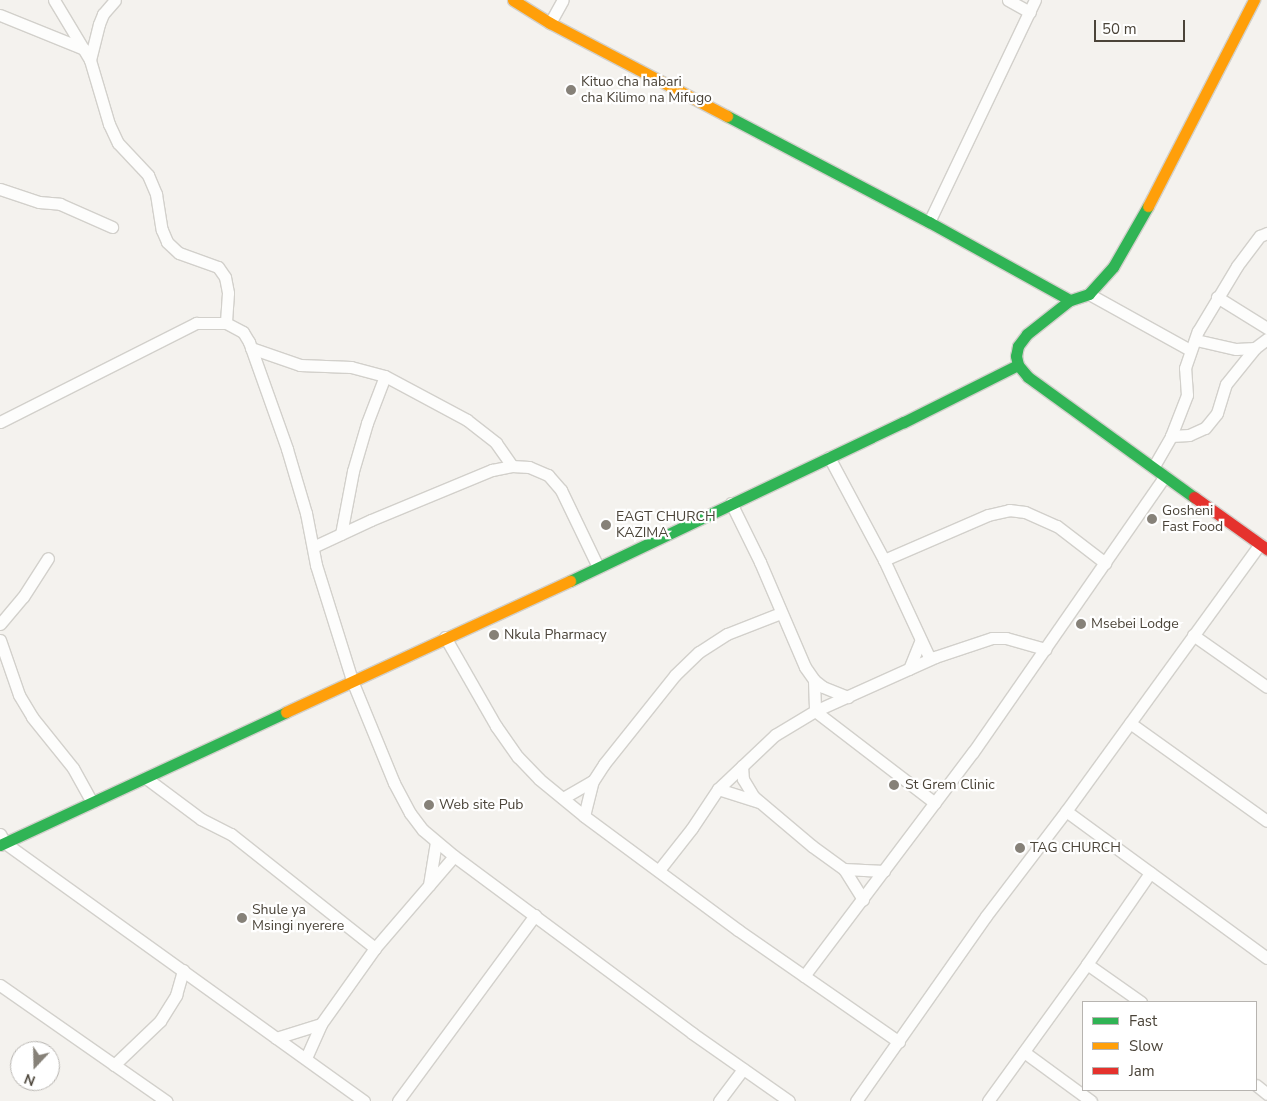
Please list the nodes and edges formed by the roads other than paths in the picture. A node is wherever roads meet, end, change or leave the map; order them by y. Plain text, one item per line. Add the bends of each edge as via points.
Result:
1 (54, 0) edge
2 (115, 0) edge
3 (563, 0) edge
4 (1008, 0) edge
5 (1035, 0) edge
6 (1254, 0) edge
7 (513, 1) edge
8 (1030, 12) junction
9 (0, 15) edge
10 (550, 22) junction
11 (84, 50) junction
12 (90, 60) junction
13 (0, 189) edge
14 (929, 222) junction
15 (112, 227) dead end
16 (1267, 233) edge
17 (1089, 294) junction
18 (1216, 297) junction
19 (1070, 300) junction
20 (226, 323) junction
21 (1267, 328) edge
22 (1267, 339) edge
23 (1193, 345) junction
24 (251, 348) junction
25 (1255, 348) junction
26 (1018, 366) junction
27 (385, 376) junction
28 (0, 422) edge
29 (1171, 436) junction
30 (829, 457) junction
31 (512, 466) junction
32 (1154, 466) junction
33 (1166, 476) junction
34 (731, 503) junction
35 (341, 534) junction
36 (1263, 546) edge
37 (313, 547) junction
38 (48, 558) dead end
39 (884, 560) junction
40 (1105, 563) junction
41 (598, 567) junction
42 (781, 613) junction
43 (0, 624) edge
44 (1193, 635) junction
45 (445, 637) junction
46 (0, 640) edge
47 (921, 640) junction
48 (1046, 649) junction
49 (930, 659) junction
50 (909, 669) junction
51 (814, 680) junction
52 (354, 682) junction
53 (1267, 687) edge
54 (848, 697) junction
55 (815, 712) junction
56 (1130, 723) junction
57 (742, 766) junction
58 (146, 778) junction
59 (593, 781) junction
60 (718, 789) junction
61 (563, 798) junction
62 (92, 802) junction
63 (760, 803) junction
64 (935, 803) junction
65 (1066, 811) junction
66 (584, 816) junction
67 (1267, 821) edge
68 (2, 841) edge
69 (436, 842) junction
70 (454, 856) junction
71 (658, 870) junction
72 (844, 870) junction
73 (884, 871) junction
74 (1150, 873) junction
75 (429, 885) junction
76 (863, 899) junction
77 (535, 916) junction
78 (375, 948) junction
79 (1267, 958) edge
80 (1087, 964) junction
81 (183, 970) junction
82 (804, 976) junction
83 (0, 985) edge
84 (1140, 1001) edge
85 (321, 1024) junction
86 (276, 1038) junction
87 (899, 1042) junction
88 (1024, 1052) junction
89 (306, 1058) junction
90 (114, 1064) junction
91 (743, 1069) junction
92 (166, 1101) edge
93 (364, 1101) edge
94 (398, 1101) edge
95 (719, 1101) edge
96 (789, 1101) edge
97 (856, 1101) edge
98 (988, 1101) edge
99 (1091, 1101) edge

1 - 11 street
2 - 12 street via 103,14
3 - 10 street
4 - 8 street
5 - 8 street
6 - 17 street via 1143,216 1113,267
7 - 10 street
8 - 14 street
9 - 11 street
10 - 14 street
11 - 12 street
12 - 20 street via 118,143 148,175 156,194 167,242 179,253 218,267 225,277 228,293
13 - 15 street via 39,202 65,206
14 - 19 street
16 - 18 street via 1257,239
17 - 19 street
17 - 23 street
18 - 21 street
18 - 23 street
19 - 26 street via 1027,334 1018,346
20 - 24 street via 243,332
20 - 28 street via 196,323
22 - 25 street
23 - 25 street
23 - 29 street via 1185,368 1186,395
24 - 27 street via 300,365 351,367
24 - 37 street via 287,448
25 - 29 street via 1226,384 1217,413 1205,428 1189,435
26 - 30 street
26 - 32 street via 1047,392
27 - 31 street via 467,420 496,443
27 - 35 street via 366,423
29 - 32 street
30 - 34 street
30 - 39 street
31 - 35 street via 458,483
31 - 41 street via 529,467 548,475 564,497
32 - 33 street
33 - 36 street
33 - 40 street
34 - 41 street
34 - 42 street
35 - 37 street
36 - 44 street
37 - 52 street
38 - 43 street via 23,597
39 - 40 street via 988,515 1009,510 1025,512 1057,526
39 - 47 street
40 - 48 street
41 - 45 street
42 - 51 street
42 - 59 street via 727,634 699,652 646,710
44 - 53 street
44 - 56 street
45 - 52 street
45 - 61 street via 496,726 518,757
46 - 62 street via 19,695 32,717 73,768
47 - 49 street
47 - 50 street
48 - 49 street via 1006,638 992,638
48 - 64 street
49 - 50 street
50 - 54 street
51 - 54 street
51 - 55 street
52 - 58 street
52 - 69 street via 394,783 410,813
54 - 55 street
55 - 57 street via 775,735
55 - 64 street
56 - 65 street
56 - 67 street
57 - 60 street
57 - 63 street via 747,786
58 - 62 street
58 - 78 street via 202,819 231,834
59 - 61 street
59 - 66 street
60 - 63 street
60 - 71 street
61 - 66 street
62 - 68 street
63 - 72 street
64 - 73 street
65 - 74 street
65 - 87 street via 986,916
66 - 71 street
68 - 81 street
69 - 70 street
69 - 75 street
70 - 75 street
70 - 77 street
71 - 82 street
72 - 73 street
72 - 76 street
73 - 76 street
74 - 79 street
74 - 80 street
75 - 78 street
76 - 82 street
77 - 91 street
77 - 94 street
78 - 85 street
80 - 84 street
80 - 88 street
81 - 86 street
81 - 90 street via 176,995 160,1021
82 - 87 street
83 - 90 street
85 - 86 street
85 - 89 street
86 - 89 street
87 - 97 street
88 - 98 street
88 - 99 street
89 - 93 street
90 - 92 street
91 - 95 street
91 - 96 street

